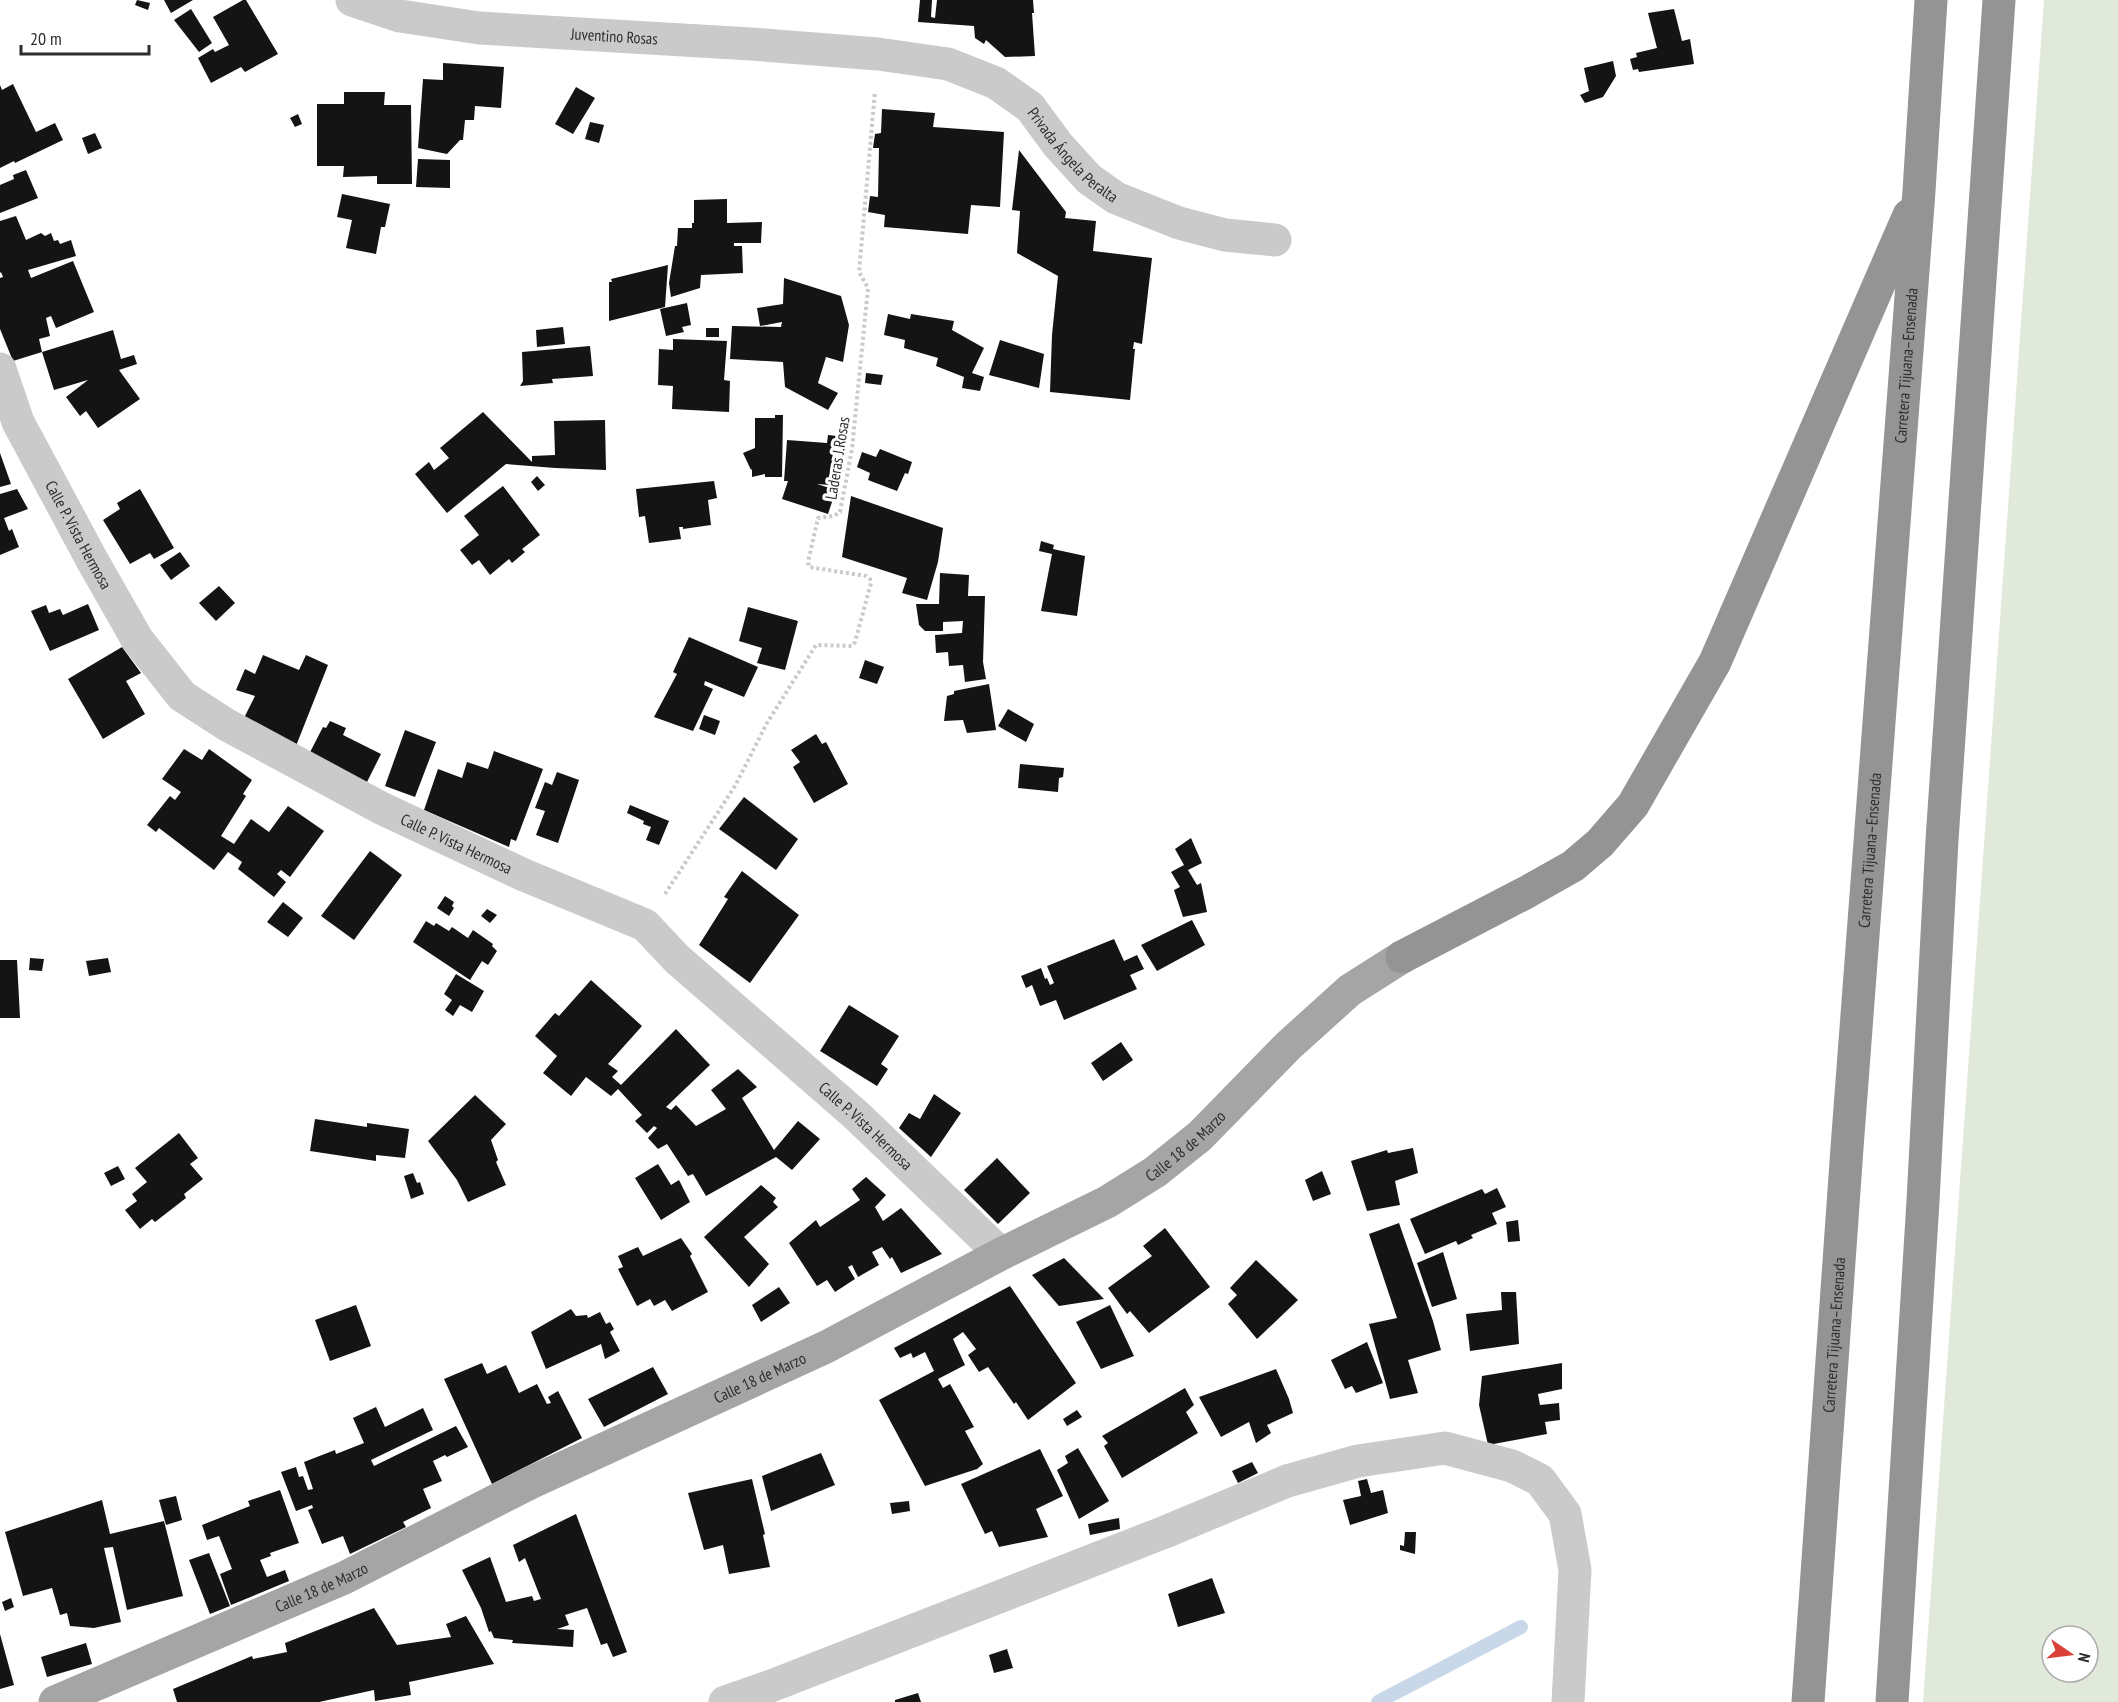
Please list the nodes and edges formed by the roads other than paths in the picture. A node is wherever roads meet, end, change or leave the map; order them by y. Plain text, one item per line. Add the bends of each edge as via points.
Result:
1 (352, 0) edge
2 (1930, 0) edge
3 (1999, 0) edge
4 (878, 54) joint
5 (1919, 191) junction
6 (1275, 240) dead end
7 (0, 369) edge
8 (1402, 957) joint
9 (1001, 1254) junction
10 (55, 1702) edge
11 (724, 1702) edge
12 (1568, 1702) edge
13 (1808, 1702) edge
14 (1892, 1702) edge

1 - 4 street, Juventino Rosas via 400,16 479,28
2 - 5 highway, Carretera Tijuana–Ensenada
3 - 14 highway via 1942,840
4 - 6 street, Privada Ángela Peralta via 948,64 996,83 1030,108 1089,179 1116,198 1179,223 1225,235
5 - 8 highway via 1715,662 1633,805 1600,843 1573,866
5 - 13 highway, Carretera Tijuana–Ensenada
7 - 9 street, Calle P. Vista Hermosa via 18,422 92,560 137,639 183,696 227,725 381,808 524,875 645,925 677,958 856,1115
8 - 9 main road, Calle 18 de Marzo via 1350,990 1288,1046 1200,1136 1155,1172 1107,1202
9 - 10 main road, Calle 18 de Marzo via 826,1347 530,1483 344,1578
11 - 12 street via 1287,1481 1358,1461 1445,1448 1512,1466 1540,1480 1565,1514 1575,1570

